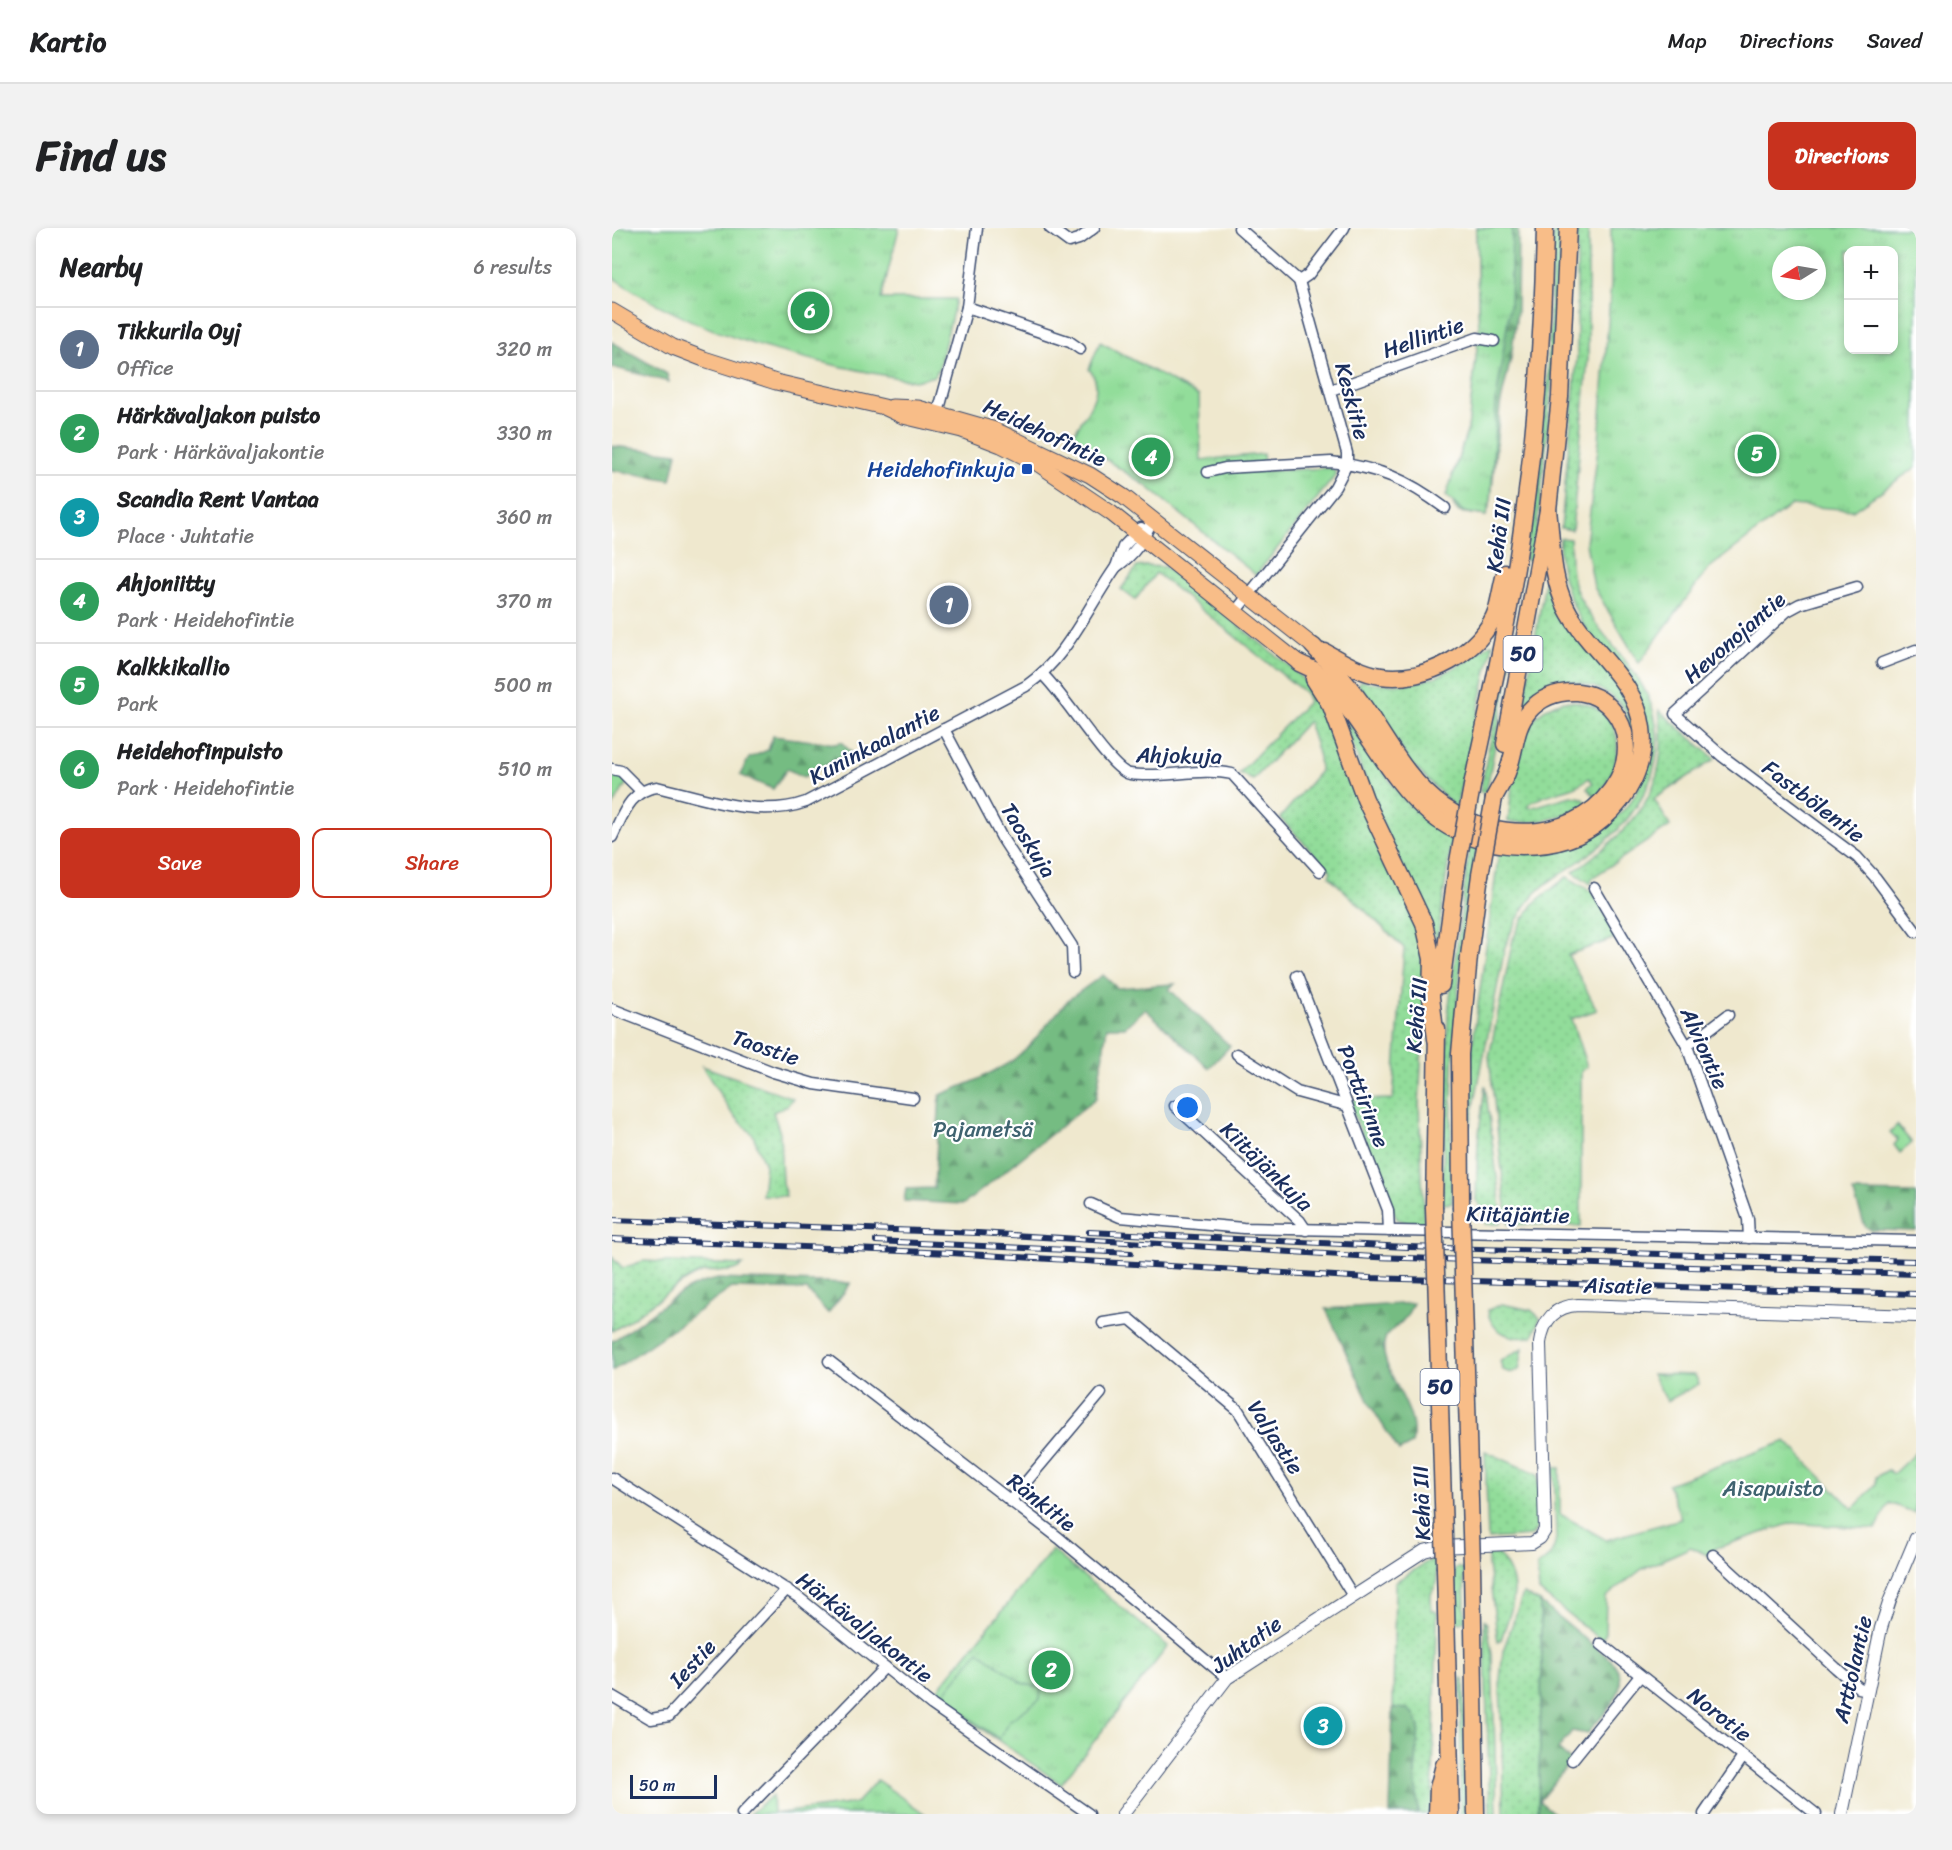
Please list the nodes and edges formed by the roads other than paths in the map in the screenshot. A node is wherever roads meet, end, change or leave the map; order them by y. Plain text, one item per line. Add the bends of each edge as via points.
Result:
1 (977, 228) edge
2 (1050, 228) edge
3 (1094, 228) edge
4 (1239, 228) edge
5 (1344, 228) edge
6 (1545, 228) edge
7 (1568, 228) edge
8 (1299, 281) junction
9 (967, 307) junction
10 (612, 311) edge
11 (1494, 341) dead end
12 (1080, 349) dead end
13 (1331, 390) junction
14 (936, 418) junction
15 (1347, 464) junction
16 (1208, 471) dead end
17 (1445, 508) dead end
18 (1548, 510) junction
19 (1152, 520) junction
20 (1140, 536) junction
21 (1521, 537) junction
22 (1857, 587) dead end
23 (1248, 595) junction
24 (1235, 612) junction
25 (1313, 646) junction
26 (1916, 650) edge
27 (1299, 663) junction
28 (1882, 663) dead end
29 (1042, 675) junction
30 (1675, 714) joint
31 (944, 729) junction
32 (612, 770) edge
33 (641, 791) junction
34 (1494, 798) junction
35 (612, 837) edge
36 (1320, 871) dead end
37 (1594, 888) dead end
38 (1916, 932) edge
39 (1073, 972) dead end
40 (1297, 976) dead end
41 (612, 1009) edge
42 (1728, 1015) dead end
43 (1436, 1039) junction
44 (1687, 1046) junction
45 (1237, 1054) dead end
46 (914, 1098) dead end
47 (1345, 1105) junction
48 (1175, 1107) dead end
49 (1091, 1204) dead end
50 (1306, 1230) junction
51 (1389, 1231) junction
52 (1749, 1238) junction
53 (1916, 1241) edge
54 (1916, 1316) edge
55 (1103, 1323) dead end
56 (829, 1361) dead end
57 (1101, 1393) dead end
58 (612, 1478) edge
59 (1010, 1501) junction
60 (1916, 1538) edge
61 (1431, 1548) joint
62 (1713, 1555) dead end
63 (787, 1589) junction
64 (1353, 1596) junction
65 (1601, 1644) dead end
66 (885, 1667) junction
67 (1640, 1676) junction
68 (1227, 1678) junction
69 (1868, 1690) junction
70 (612, 1696) edge
71 (1450, 1743) junction
72 (1743, 1757) junction
73 (1572, 1760) dead end
74 (742, 1814) edge
75 (1089, 1814) edge
76 (1123, 1814) edge
77 (1437, 1814) edge
78 (1451, 1814) edge
79 (1476, 1814) edge
80 (1704, 1814) edge
81 (1816, 1814) edge
82 (1842, 1814) edge

1 - 9 street
2 - 3 street via 1069,242
4 - 8 street
5 - 8 street
6 - 21 highway, Kehä III / 50 via 1539,372
7 - 18 highway, Kehä III / 50 via 1560,397
8 - 13 street, Keskitie
9 - 12 street via 1070,342
9 - 14 street
10 - 14 main road, Heidehofintie via 673,346 714,362 776,382 884,407 903,416
11 - 13 street, Hellintie via 1477,338
13 - 15 street, Keskitie
14 - 19 main road, Heidehofintie via 995,430 1065,463 1124,497
14 - 20 main road, Heidehofintie via 1037,463
15 - 16 street
15 - 17 street via 1415,485
15 - 23 street, Keskitie via 1335,487
18 - 27 highway via 1553,570 1566,607 1626,686 1640,715 1639,766 1621,801 1598,824 1567,840 1531,846 1476,839 1443,825 1406,791 1330,685
18 - 34 highway, Kehä III / 50
19 - 20 street, Kuninkaalantie
19 - 23 main road, Heidehofintie
20 - 24 main road, Heidehofintie
20 - 29 street, Kuninkaalantie via 1119,555 1116,567 1058,658
21 - 25 highway via 1505,570 1496,610 1486,629 1472,646 1433,670 1418,675 1382,676 1364,672
21 - 43 highway, Kehä III / 50, bridge via 1457,867
22 - 30 street, Hevonojantie via 1787,611
23 - 24 street, Keskitie
23 - 25 main road, Heidehofintie
24 - 27 main road, Heidehofintie
25 - 34 highway via 1343,678 1408,771 1433,799 1460,817 1499,831 1544,831 1583,817 1601,803 1622,772 1626,754 1624,732 1614,712 1604,702 1580,692 1551,694 1539,700 1527,712 1517,733 1509,770
26 - 28 street
27 - 43 highway via 1331,706 1365,799 1424,923 1432,959
29 - 31 street, Kuninkaalantie
29 - 36 street, Ahjokuja via 1058,689 1117,768 1132,775 1232,774
30 - 38 street, Fastbölentie via 1722,756 1857,857
31 - 33 street, Kuninkaalantie via 828,792 791,807 762,809 657,787
31 - 39 street, Taoskuja via 1002,838 1072,946
32 - 33 street via 621,771
33 - 35 street via 626,808
34 - 79 highway, Kehä III / 50, bridge via 1480,875 1460,1054
37 - 44 street, Alviontie
40 - 47 street, Porttirinne
41 - 46 street, Taostie via 773,1072 814,1084
42 - 44 street
43 - 71 highway, Kehä III / 50, bridge via 1434,1207
44 - 52 street, Alviontie via 1748,1219
45 - 47 street via 1297,1092
47 - 51 street, Porttirinne via 1388,1210
48 - 50 street, Kiitäjänkuja
49 - 50 street, Kiitäjäntie via 1120,1217
50 - 51 street, Kiitäjäntie
51 - 52 street, Kiitäjäntie
52 - 53 street, Kiitäjäntie
54 - 61 street, Aisatie via 1578,1305 1558,1310 1545,1324 1540,1343 1545,1530 1532,1543
55 - 64 street, Valjastie via 1130,1319 1234,1406
56 - 59 street, Ränkitie
57 - 59 street
58 - 63 street, Härkävaljakontie
59 - 68 street, Ränkitie
60 - 69 street, Arttolantie via 1890,1599
61 - 64 street, Juhtatie
62 - 69 street via 1836,1668 1859,1688
63 - 66 street, Härkävaljakontie
63 - 70 street, Iestie via 669,1716 651,1719
64 - 68 street, Juhtatie
65 - 67 street, Norotie
66 - 74 street
66 - 75 street, Härkävaljakontie via 932,1705
67 - 72 street, Norotie
67 - 73 street
68 - 76 street, Juhtatie
69 - 82 street, Arttolantie
71 - 77 highway via 1438,1788
71 - 78 highway, Kehä III / 50
72 - 80 street
72 - 81 street, Norotie

